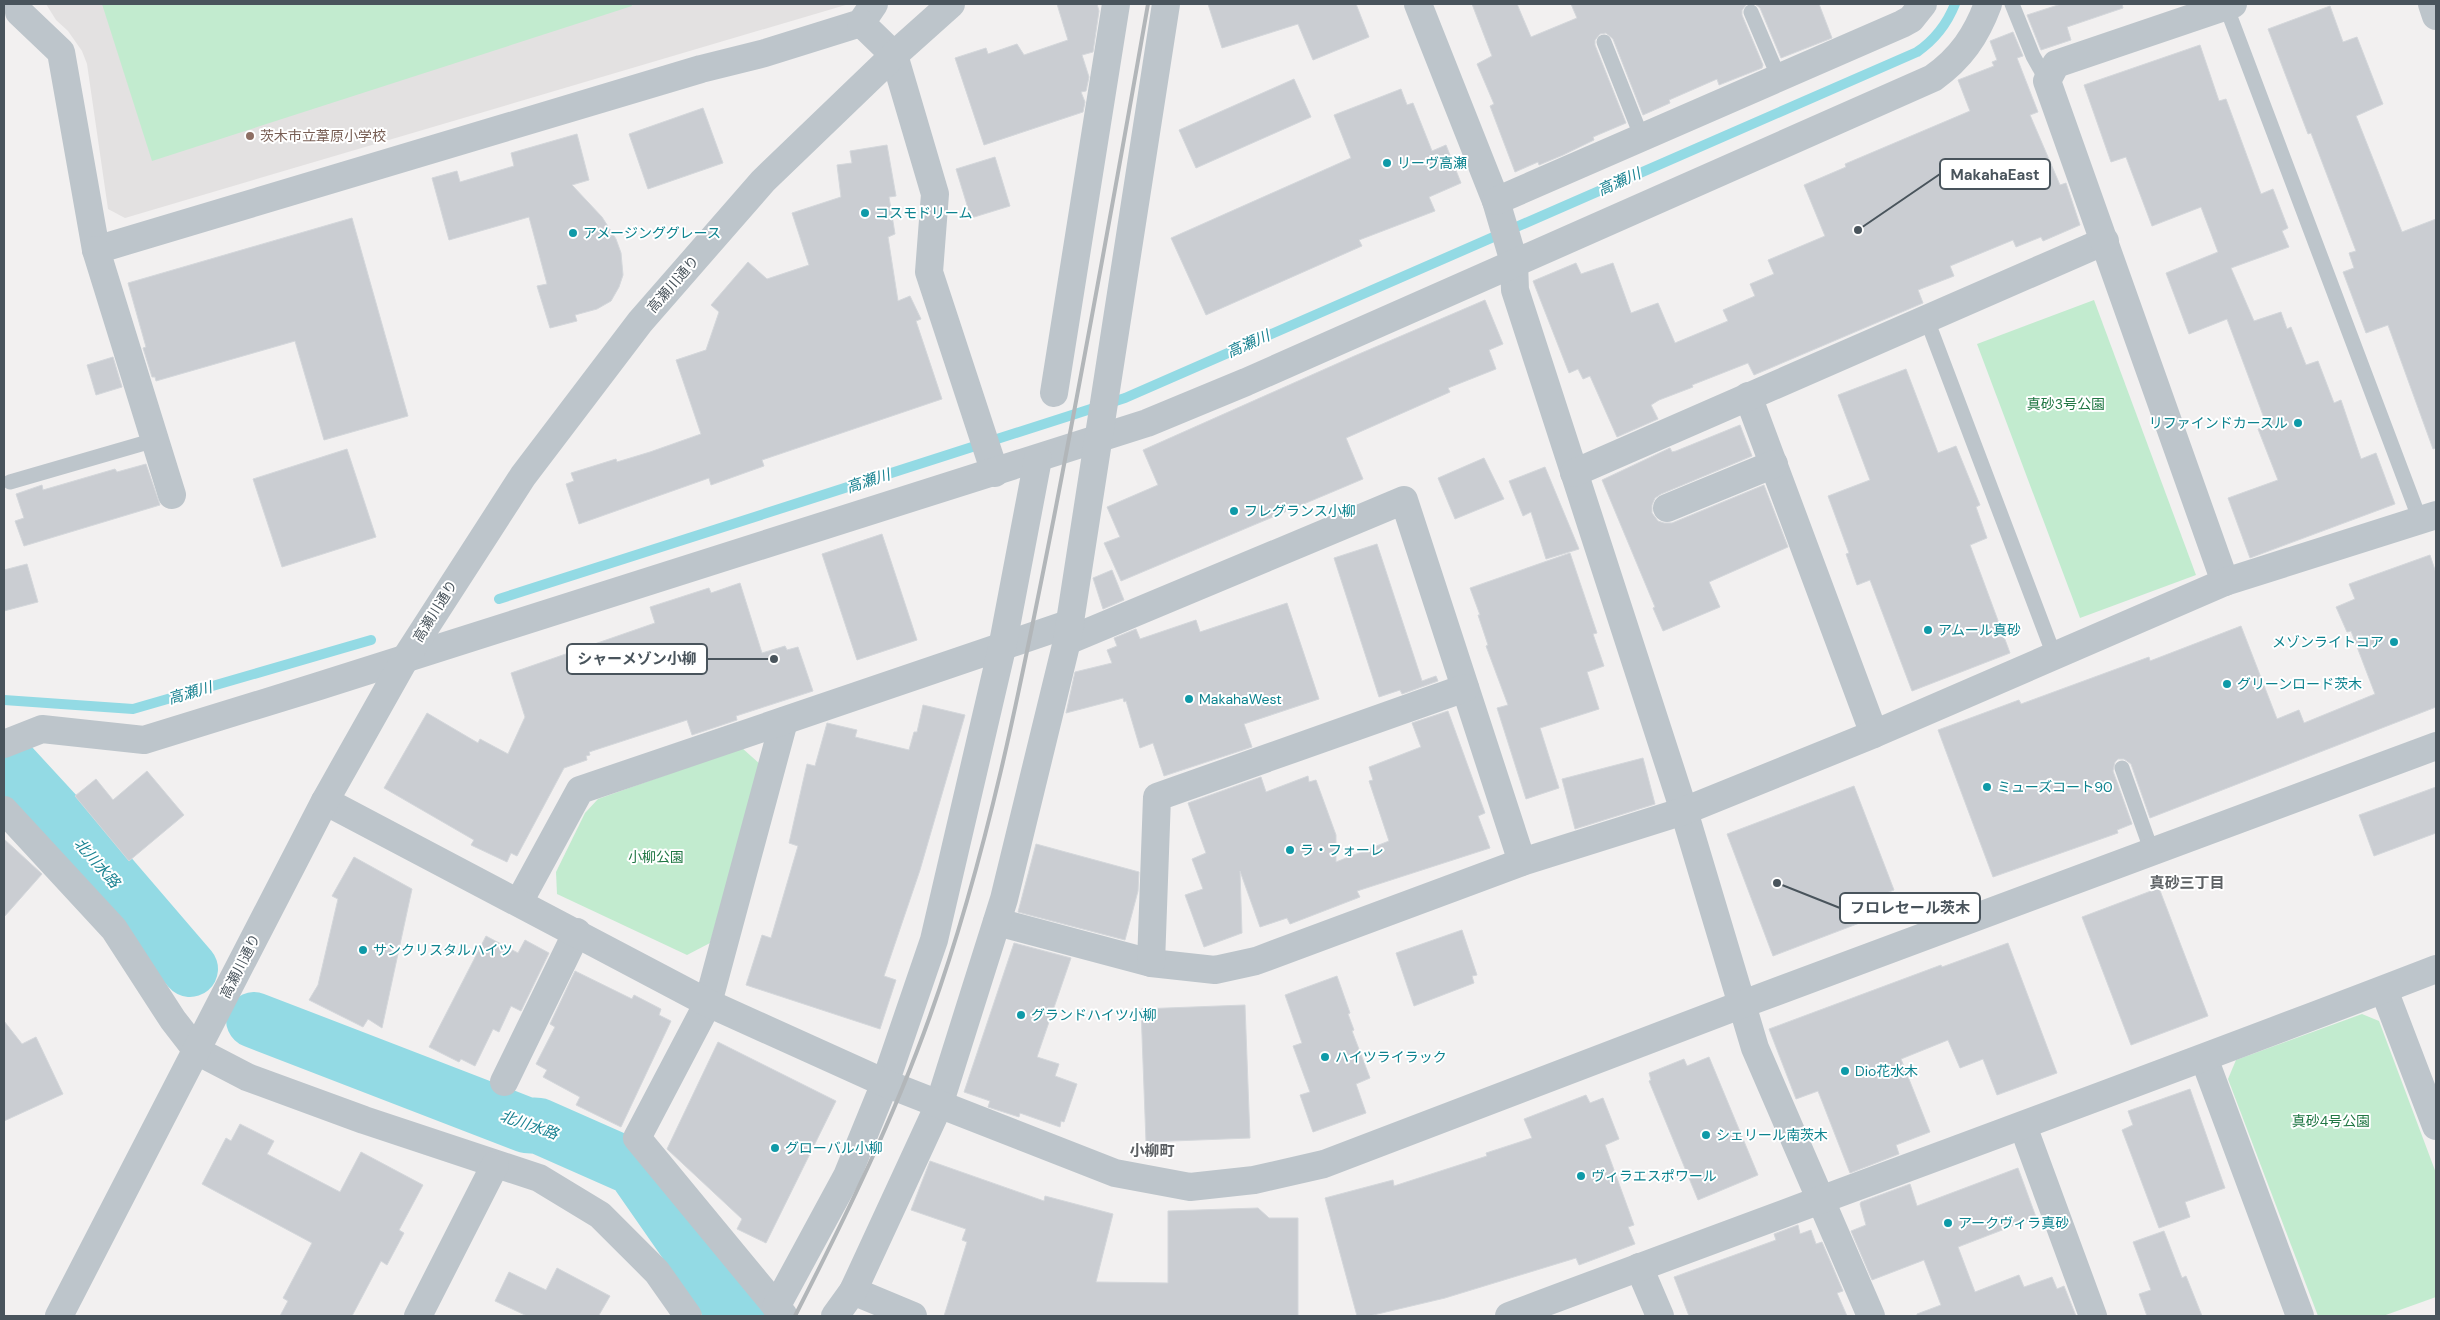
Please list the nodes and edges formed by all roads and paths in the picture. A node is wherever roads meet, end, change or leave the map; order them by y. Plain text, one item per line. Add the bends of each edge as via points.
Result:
1 (18, 4) edge
2 (951, 4) edge
3 (1116, 4) edge
4 (1166, 4) edge
5 (1418, 4) edge
6 (1923, 4) edge
7 (1988, 4) edge
8 (2012, 4) edge
9 (2432, 4) edge
10 (2229, 5) edge
11 (1751, 12) dead end
12 (867, 13) edge
13 (2436, 16) edge
14 (1604, 42) dead end
15 (894, 55) junction
16 (1779, 78) junction
17 (2047, 81) junction
18 (1642, 138) junction
19 (1497, 207) junction
20 (2105, 241) junction
21 (96, 250) junction
22 (1513, 258) junction
23 (1927, 320) junction
24 (1054, 393) dead end
25 (1748, 396) junction
26 (1098, 433) junction
27 (155, 440) junction
28 (1038, 459) junction
29 (1774, 464) junction
30 (993, 467) junction
31 (1574, 473) junction
32 (10, 482) dead end
33 (172, 496) dead end
34 (1667, 508) dead end
35 (2428, 518) edge
36 (2225, 582) junction
37 (1069, 632) junction
38 (1002, 648) junction
39 (2054, 656) junction
40 (405, 659) junction
41 (1465, 688) junction
42 (784, 721) junction
43 (1874, 734) junction
44 (5, 742) edge
45 (2436, 746) edge
46 (2122, 768) dead end
47 (325, 801) junction
48 (4, 810) edge
49 (1684, 811) junction
50 (2152, 852) junction
51 (1522, 862) junction
52 (520, 902) junction
53 (997, 922) junction
54 (577, 932) junction
55 (1151, 963) junction
56 (2436, 969) edge
57 (2384, 990) junction
58 (708, 1003) junction
59 (1743, 1004) junction
60 (197, 1051) junction
61 (2204, 1058) junction
62 (504, 1082) dead end
63 (885, 1083) junction
64 (939, 1105) junction
65 (2023, 1126) junction
66 (2436, 1126) edge
67 (495, 1165) junction
68 (1819, 1199) junction
69 (1639, 1267) junction
70 (853, 1291) junction
71 (780, 1312) edge
72 (59, 1316) edge
73 (418, 1316) edge
74 (688, 1316) edge
75 (835, 1316) edge
76 (913, 1316) edge
77 (1509, 1316) edge
78 (1660, 1316) edge
79 (1870, 1316) edge
80 (2093, 1316) edge
81 (2300, 1316) edge

1 - 21 street via 19,12 61,52
2 - 15 street, 高瀬川通り
3 - 24 street
4 - 26 street
5 - 19 street
6 - 16 street via 1911,19 1902,24
7 - 22 street via 1963,52 1933,78
8 - 17 lane
9 - 13 street
10 - 17 street via 2056,64
10 - 35 lane
11 - 16 lane
12 - 15 street
12 - 21 street via 765,53 701,68
14 - 18 lane
15 - 30 street via 935,194 929,272
15 - 40 street, 高瀬川通り via 763,181 640,322 522,476
16 - 18 street
17 - 20 street
18 - 19 street
19 - 22 street
20 - 23 street
20 - 36 street
21 - 27 street
22 - 26 street via 1246,382 1147,424
22 - 31 street via 1515,290
23 - 25 street
23 - 39 lane
25 - 29 street
25 - 31 street
26 - 28 street
26 - 37 street
27 - 32 lane
27 - 33 street
28 - 30 street
28 - 38 street
29 - 34 street
29 - 43 street
30 - 40 street
31 - 49 street
35 - 36 street
36 - 39 street
37 - 38 street
37 - 41 street via 1404,500
37 - 53 street
38 - 42 street
38 - 63 street via 934,940
39 - 43 street
40 - 44 street via 144,740 42,729
40 - 47 street, 高瀬川通り
41 - 51 street
41 - 55 street via 1157,797
42 - 52 street via 580,790
42 - 58 street
43 - 49 street
45 - 50 street
46 - 50 lane
47 - 52 street
47 - 60 street, 高瀬川通り
48 - 60 street via 114,929
49 - 51 street
49 - 59 street
50 - 59 street
51 - 55 street via 1256,961 1215,970
52 - 54 street
53 - 55 street
53 - 64 street
54 - 58 street
54 - 62 street
56 - 57 street
57 - 61 street
57 - 66 street
58 - 63 street
58 - 71 street via 637,1138
59 - 64 street via 1324,1164 1254,1180 1190,1187 1116,1173
59 - 68 street via 1755,1048
60 - 67 street via 247,1077
60 - 72 street, 高瀬川通り
61 - 65 street
61 - 81 street
63 - 64 street
63 - 71 street via 847,1176
64 - 70 street
65 - 68 street
65 - 80 street
67 - 73 street
67 - 74 street via 539,1178 600,1215 657,1272
68 - 69 street
68 - 79 street
69 - 77 street
69 - 78 street
70 - 75 street
70 - 76 street

